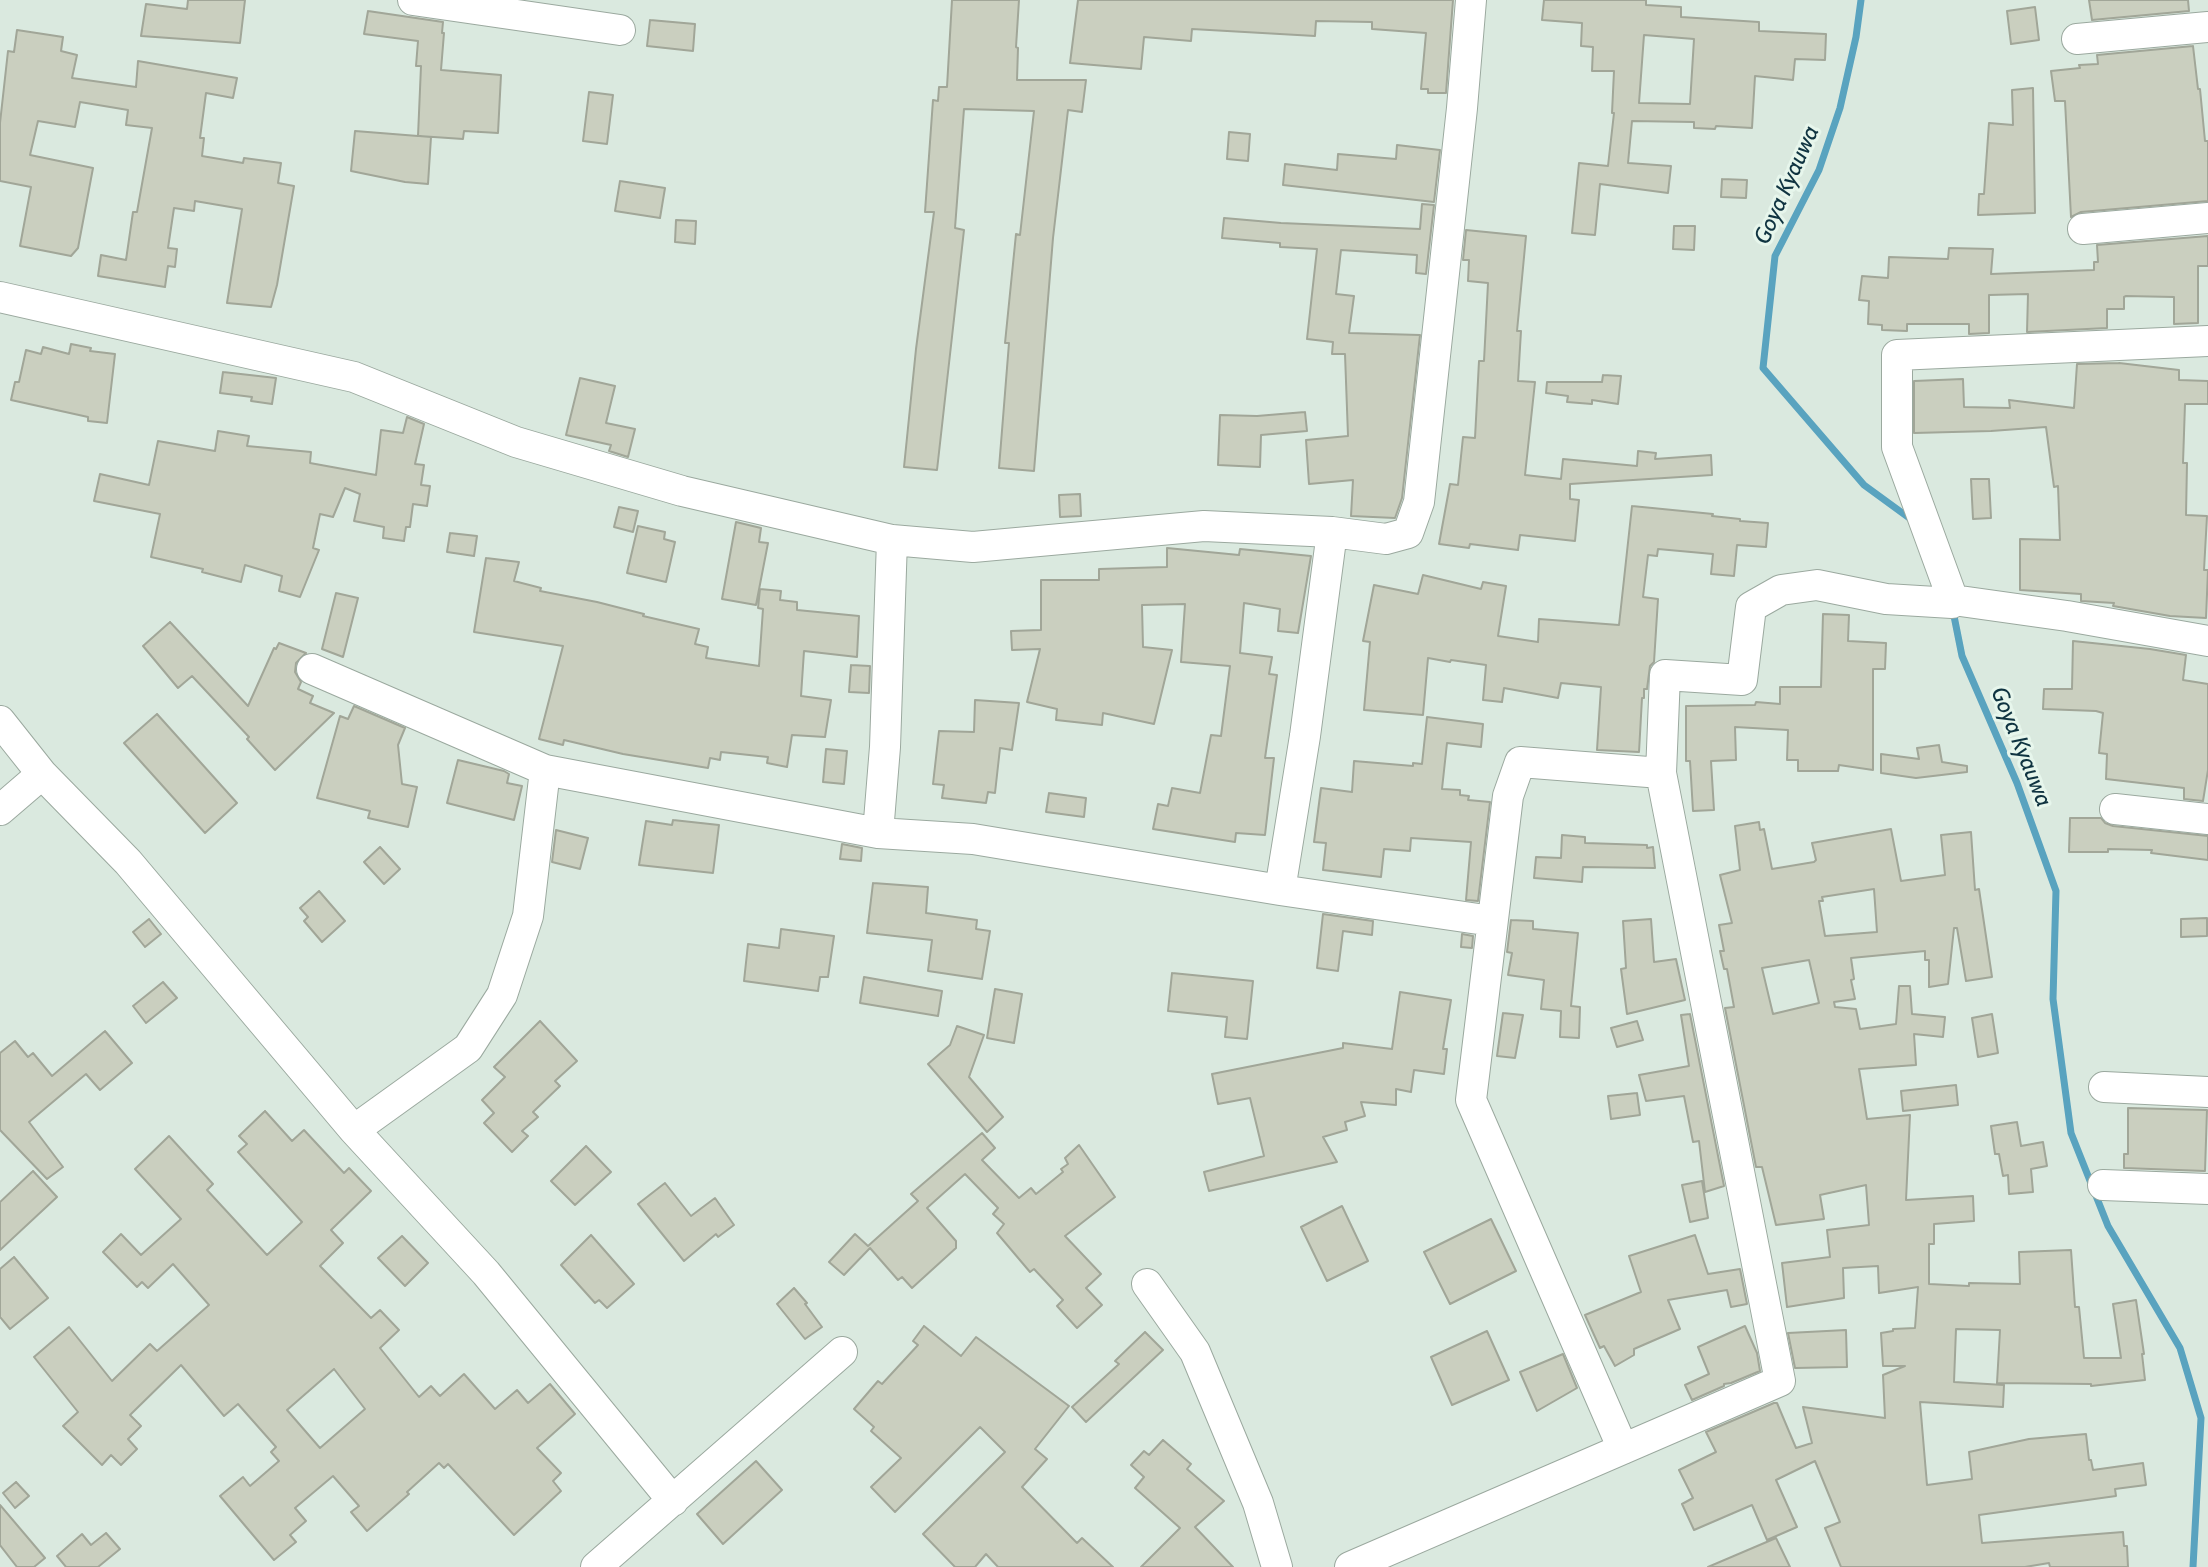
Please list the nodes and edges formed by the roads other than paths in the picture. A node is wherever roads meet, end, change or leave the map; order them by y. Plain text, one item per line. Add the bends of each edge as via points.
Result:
1 (413, 0) edge
2 (1471, 0) edge
3 (2208, 27) edge
4 (620, 30) dead end
5 (2077, 39) dead end
6 (2208, 218) edge
7 (2083, 229) dead end
8 (0, 297) edge
9 (2208, 341) edge
10 (1332, 533) junction
11 (892, 540) junction
12 (1953, 600) junction
13 (2208, 641) edge
14 (312, 668) dead end
15 (0, 721) edge
16 (545, 770) junction
17 (1661, 773) junction
18 (42, 774) junction
19 (2115, 809) dead end
20 (0, 810) edge
21 (2208, 819) edge
22 (878, 833) junction
23 (1280, 890) junction
24 (1492, 920) junction
25 (2104, 1087) dead end
26 (2208, 1092) edge
27 (354, 1130) junction
28 (2103, 1185) dead end
29 (2208, 1189) edge
30 (1147, 1284) dead end
31 (842, 1352) dead end
32 (1623, 1449) junction
33 (673, 1501) junction
34 (596, 1567) edge
35 (1277, 1567) edge
36 (1350, 1567) edge

1 - 4 street
2 - 10 street via 1419,502 1408,533 1386,539
3 - 5 street
6 - 7 street
8 - 11 street via 354,377 516,442 682,491
9 - 12 street via 1897,355 1897,447
10 - 11 street via 1204,526 973,547
10 - 23 street
11 - 22 street
12 - 13 street
12 - 17 street via 1886,599 1817,585 1781,590 1751,607 1742,680 1665,675
14 - 16 street
15 - 18 street
16 - 22 street
16 - 27 street via 528,916 502,995 468,1048
17 - 24 street via 1520,762 1508,796
17 - 32 street via 1780,1381
18 - 20 street
18 - 27 street via 128,862
19 - 21 street
22 - 23 street via 973,839
23 - 24 street
24 - 32 street via 1471,1100
25 - 26 street
27 - 33 street via 486,1273
28 - 29 street
30 - 35 street via 1195,1352 1258,1503
31 - 33 street
32 - 36 street
33 - 34 street

